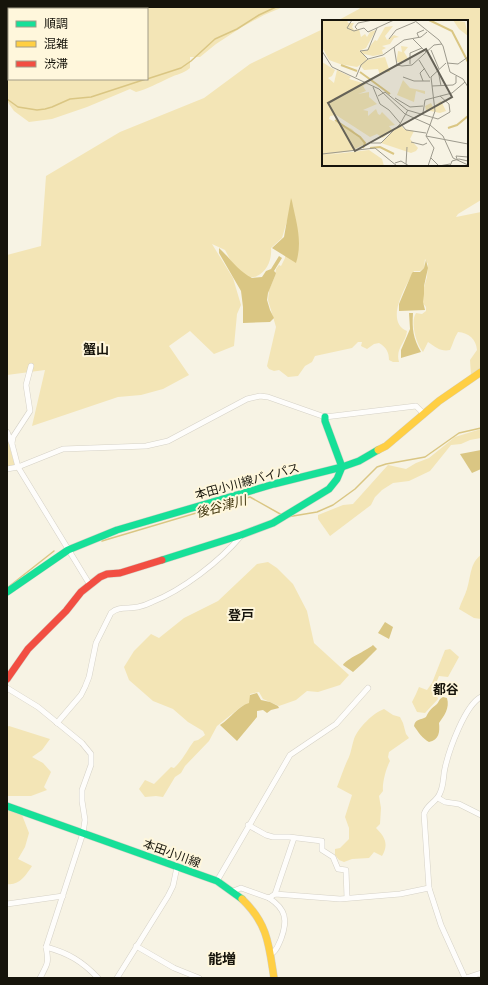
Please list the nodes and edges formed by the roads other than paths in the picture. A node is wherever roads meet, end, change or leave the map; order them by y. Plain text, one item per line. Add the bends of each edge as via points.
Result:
1 (31, 366) dead end
2 (481, 372) edge
3 (424, 414) junction
4 (325, 417) junction
5 (7, 432) edge
6 (12, 444) junction
7 (18, 467) junction
8 (342, 467) junction
9 (7, 469) edge
10 (242, 535) junction
11 (68, 550) junction
12 (90, 585) junction
13 (7, 592) edge
14 (7, 679) edge
15 (7, 688) edge
16 (368, 688) dead end
17 (481, 697) edge
18 (57, 723) junction
19 (438, 798) junction
20 (7, 806) edge
21 (481, 815) edge
22 (248, 825) junction
23 (83, 833) junction
24 (294, 838) junction
25 (177, 867) junction
26 (217, 881) junction
27 (430, 888) junction
28 (233, 891) junction
29 (275, 894) junction
30 (63, 896) junction
31 (269, 898) junction
32 (347, 898) junction
33 (7, 904) edge
34 (46, 946) junction
35 (136, 946) junction
36 (271, 954) junction
37 (481, 973) edge
38 (40, 978) edge
39 (98, 978) edge
40 (117, 978) edge
41 (198, 978) edge
42 (274, 978) edge
43 (465, 978) edge

1 - 6 street via 26,385 30,411 13,436
2 - 3 street, 本田小川線バイパス
3 - 4 street via 416,406
3 - 8 street, 本田小川線バイパス via 380,450
4 - 7 street via 260,396 247,399 168,441 146,446 62,449
4 - 8 street
5 - 6 street
6 - 7 street
7 - 9 street
7 - 11 street
8 - 10 street via 336,482 329,489 272,523
8 - 11 street, 本田小川線バイパス via 142,522
10 - 12 street via 120,573 107,574
10 - 18 street via 208,568 162,598 139,607 120,608 111,613 96,644 85,687
11 - 12 street
11 - 13 street, 本田小川線バイパス
12 - 14 street via 28,649
15 - 18 street via 38,707
16 - 22 street via 336,724 290,754
17 - 19 street via 473,704 459,728 445,767
18 - 23 street via 82,743 91,754 91,765 82,790 85,820
19 - 21 street via 459,804
19 - 27 street via 428,805 424,814
20 - 23 street, 本田小川線
22 - 24 street via 273,837
22 - 26 street
23 - 25 street, 本田小川線
23 - 30 street
24 - 29 street
24 - 32 street via 322,841 322,850 333,857 338,869 346,870
25 - 26 street, 本田小川線
25 - 35 street via 168,896
26 - 28 street, 本田小川線
27 - 32 street via 400,894
27 - 43 street via 441,925
28 - 31 street via 241,888
28 - 36 street, 本田小川線 via 247,902 260,922 270,944
29 - 31 street
29 - 32 street
30 - 33 street
30 - 34 street
31 - 36 street via 281,908 285,923 278,946
34 - 38 street via 48,964
34 - 39 street via 78,960
35 - 40 street
35 - 41 street via 174,968
36 - 42 street, 本田小川線
37 - 43 street

